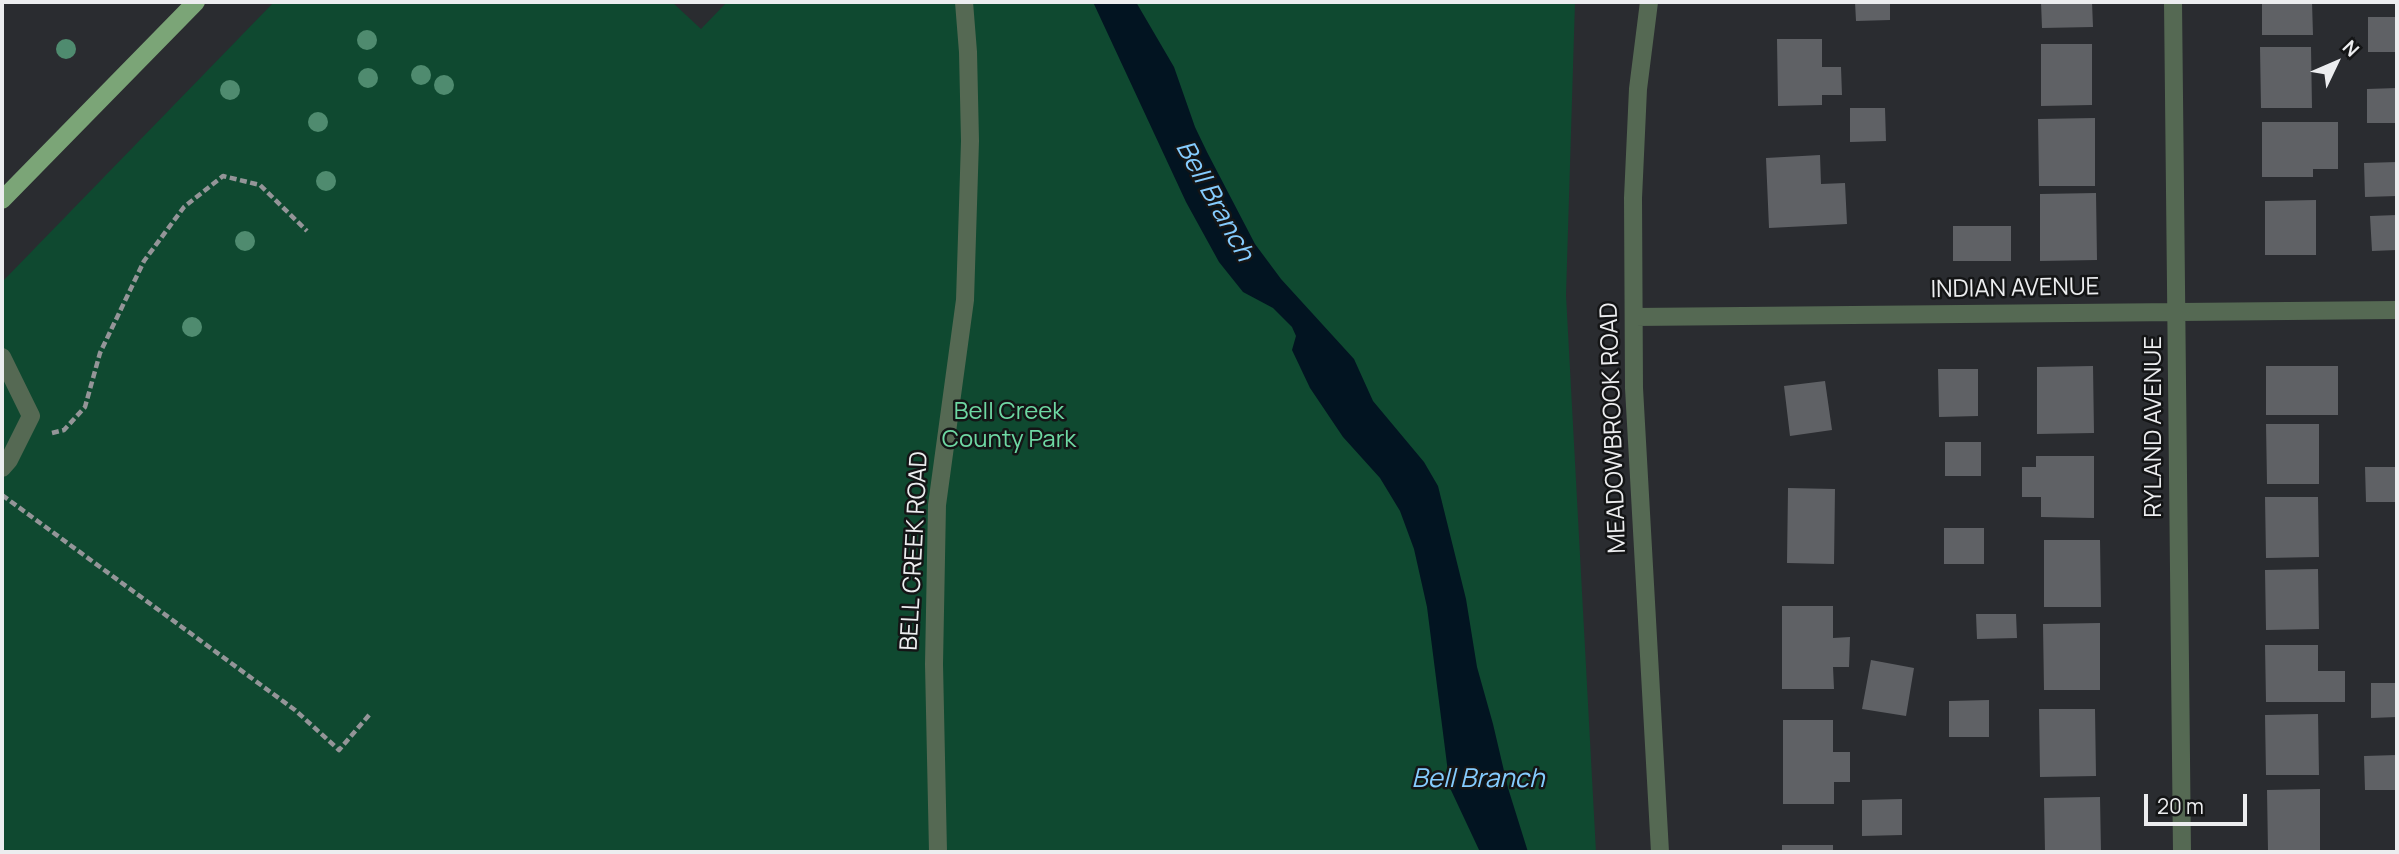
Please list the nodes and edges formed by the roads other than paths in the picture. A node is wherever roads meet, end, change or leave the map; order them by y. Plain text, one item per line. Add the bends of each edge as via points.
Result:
1 (196, 2) edge
2 (964, 2) edge
3 (1649, 2) edge
4 (2173, 2) edge
5 (2, 200) edge
6 (2397, 310) edge
7 (2177, 311) junction
8 (1634, 317) junction
9 (2, 357) edge
10 (2, 468) edge
11 (938, 852) edge
12 (1660, 852) edge
13 (2182, 852) edge

1 - 5 main road
2 - 11 street, BELL CREEK ROAD via 970,141 965,300 937,505
3 - 8 street, MEADOWBROOK ROAD via 1638,89
4 - 7 street, RYLAND AVENUE
6 - 7 street, INDIAN AVENUE
7 - 8 street, INDIAN AVENUE
7 - 13 street, RYLAND AVENUE
8 - 12 street, MEADOWBROOK ROAD
9 - 10 street via 31,416

